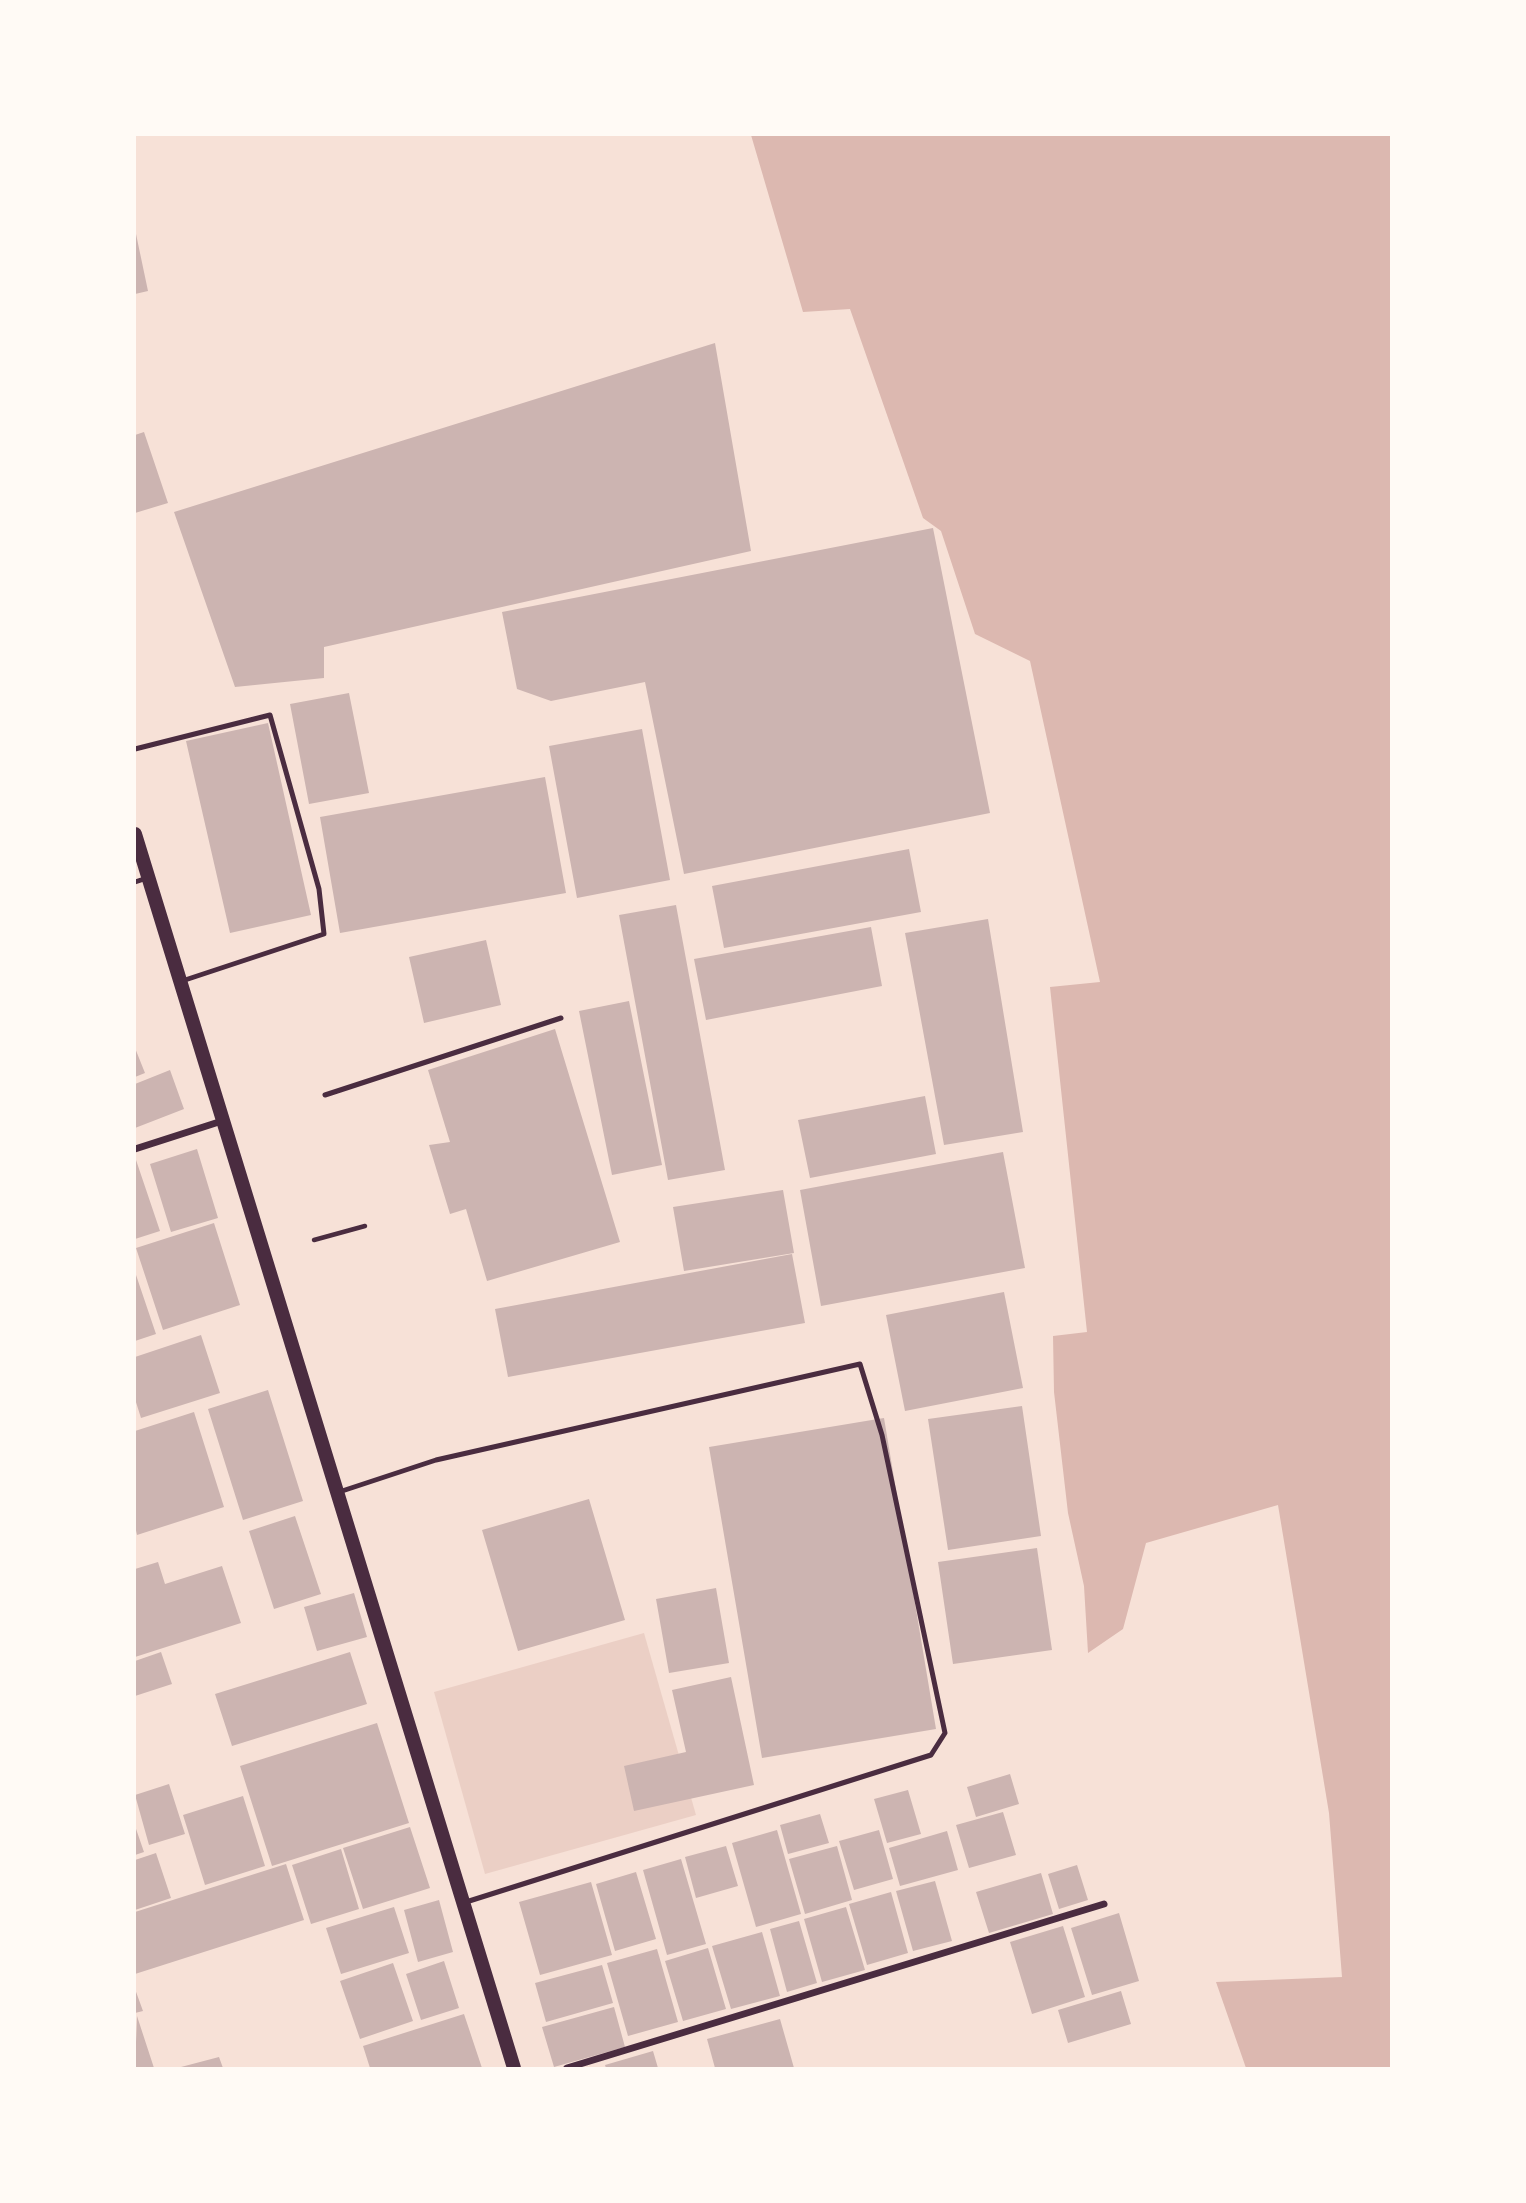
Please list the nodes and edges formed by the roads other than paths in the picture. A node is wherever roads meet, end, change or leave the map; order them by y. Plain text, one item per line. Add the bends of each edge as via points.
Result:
1 (135, 749) edge
2 (135, 834) edge
3 (150, 877) junction
4 (135, 882) edge
5 (182, 981) junction
6 (561, 1018) dead end
7 (325, 1095) dead end
8 (222, 1121) junction
9 (135, 1149) edge
10 (336, 1493) junction
11 (463, 1903) junction
12 (1104, 1904) dead end
13 (514, 2068) edge
14 (567, 2068) edge

1 - 5 lane via 270,715 319,888 324,934
2 - 3 main road
3 - 4 lane
3 - 5 main road
5 - 8 main road
6 - 7 lane
8 - 9 street
8 - 10 main road
10 - 11 main road
10 - 11 lane via 436,1460 860,1364 882,1434 945,1733 931,1755
11 - 13 main road
12 - 14 street

